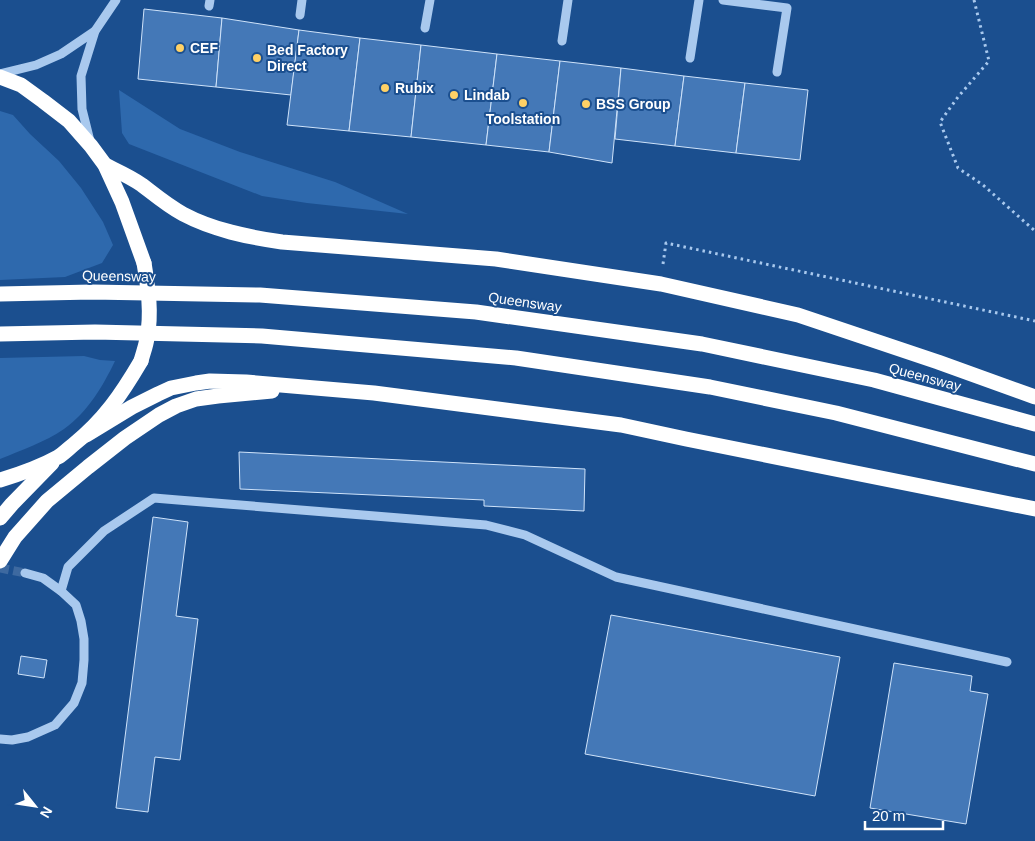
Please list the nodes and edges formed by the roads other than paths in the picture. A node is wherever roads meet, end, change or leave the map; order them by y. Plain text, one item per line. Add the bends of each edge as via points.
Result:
1 (116, 0) edge
2 (302, 0) edge
3 (430, 0) edge
4 (568, 0) edge
5 (699, 0) edge
6 (723, 0) edge
7 (300, 15) dead end
8 (425, 28) dead end
9 (95, 31) junction
10 (562, 41) dead end
11 (690, 58) dead end
12 (776, 72) dead end
13 (0, 75) edge
14 (91, 146) junction
15 (105, 165) junction
16 (0, 294) edge
17 (0, 334) edge
18 (310, 388) junction
19 (1035, 397) edge
20 (1035, 424) edge
21 (86, 435) junction
22 (59, 456) junction
23 (1035, 464) edge
24 (0, 480) edge
25 (1035, 508) edge
26 (0, 518) edge
27 (0, 561) edge
28 (25, 573) tunnel mouth
29 (61, 591) junction
30 (1007, 662) dead end
31 (0, 739) edge

1 - 9 street
2 - 7 street
3 - 8 street
4 - 10 street
5 - 11 street
6 - 12 street via 787,8
9 - 13 street via 61,54
9 - 14 street via 81,76 82,109
13 - 14 highway via 69,121
14 - 15 highway
15 - 19 highway via 204,224 263,239 496,259 661,284 798,315
15 - 21 highway, bridge via 144,263 148,289 148,338 141,361 127,386
16 - 20 highway, Queensway via 260,295 476,312 702,344 874,380
17 - 23 highway via 95,332 262,336 516,358 710,387 836,413
18 - 21 highway via 246,382 196,383 171,388 132,406
18 - 25 highway via 374,393 621,425
18 - 27 highway via 196,399 159,415 47,501 15,537
21 - 22 highway
22 - 24 highway
22 - 26 highway
28 - 29 street via 43,578
29 - 30 street via 68,567 104,531 154,498 486,525 525,535 616,577
29 - 31 street via 76,605 84,639 82,683 74,703 55,725 28,737

